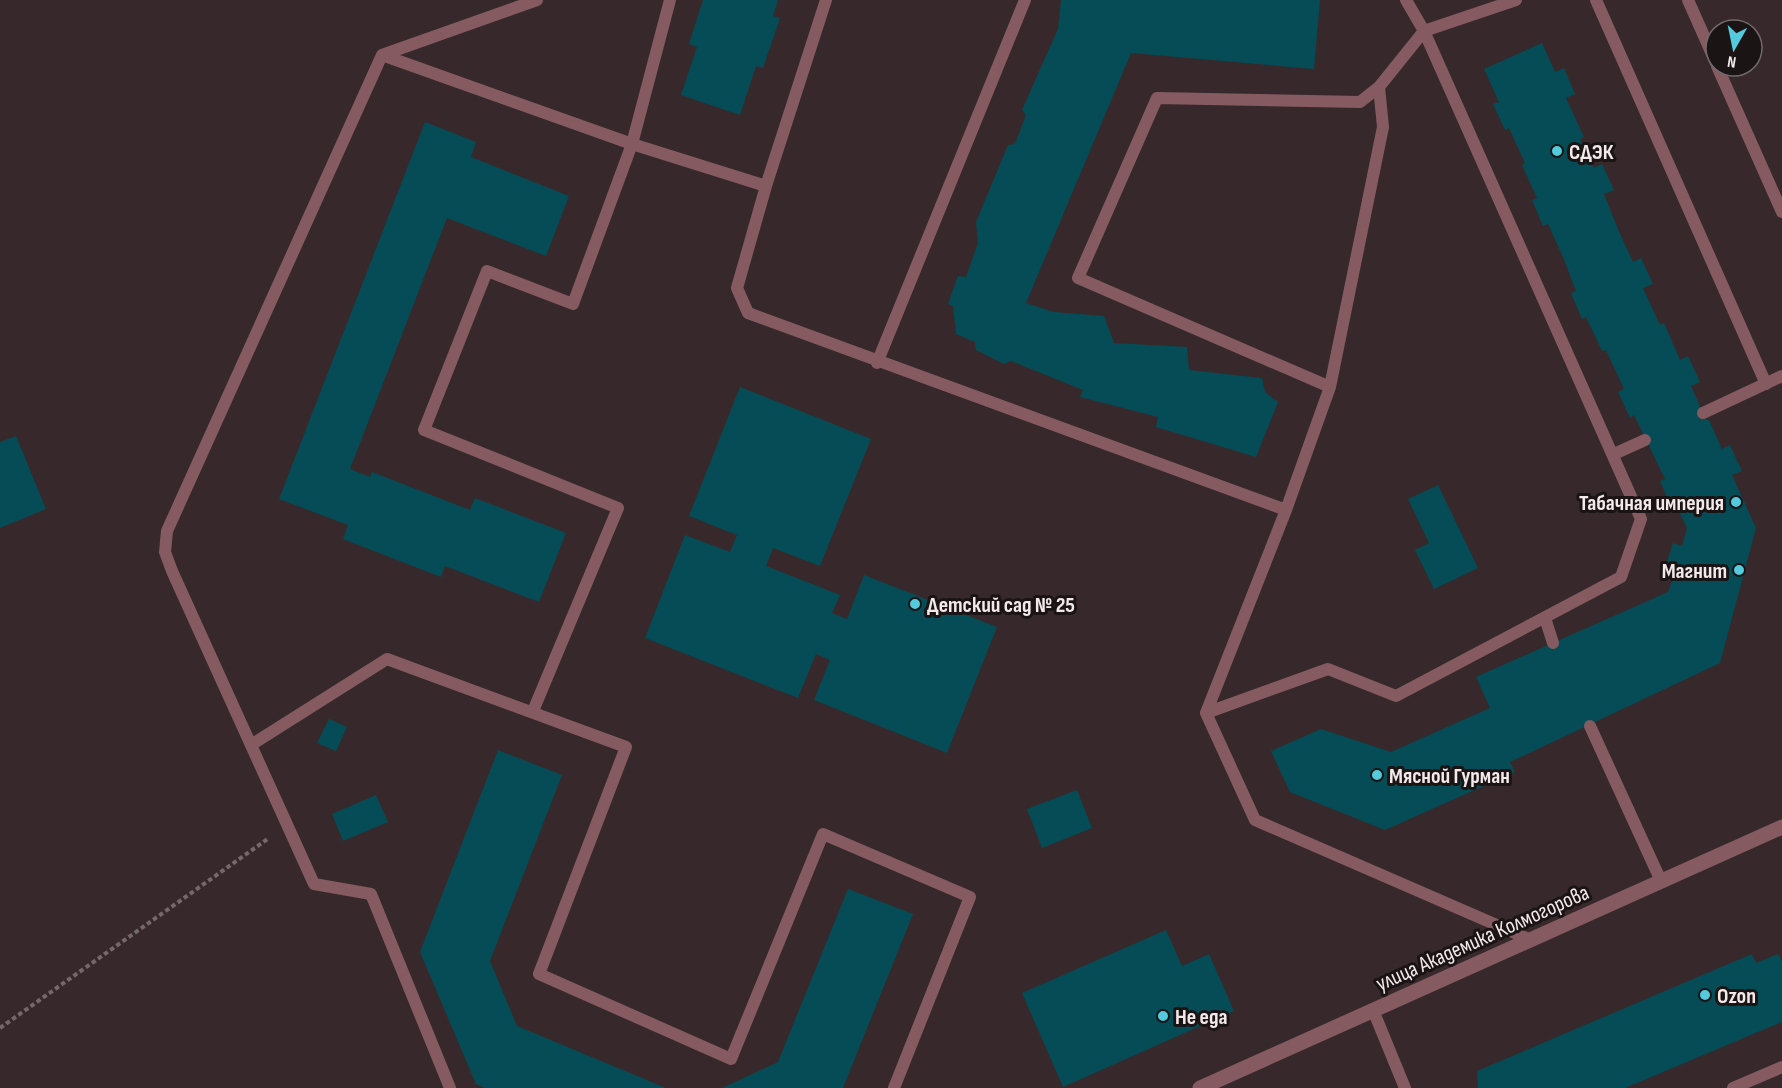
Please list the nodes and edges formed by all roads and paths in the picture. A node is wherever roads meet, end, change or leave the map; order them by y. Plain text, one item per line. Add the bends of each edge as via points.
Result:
1 (537, 0) edge
2 (670, 0) edge
3 (826, 0) edge
4 (1025, 0) edge
5 (1406, 0) edge
6 (1516, 0) edge
7 (1596, 0) edge
8 (1688, 0) edge
9 (1424, 31) junction
10 (1704, 35) edge
11 (382, 55) junction
12 (1723, 78) edge
13 (1379, 87) junction
14 (632, 144) junction
15 (766, 186) junction
16 (1782, 212) edge
17 (877, 363) junction
18 (1782, 376) edge
19 (1766, 384) junction
20 (1330, 387) junction
21 (1703, 412) dead end
22 (1645, 440) dead end
23 (1614, 454) junction
24 (1286, 510) junction
25 (1545, 618) junction
26 (1553, 643) dead end
27 (533, 711) junction
28 (1206, 713) junction
29 (1590, 726) dead end
30 (251, 745) junction
31 (287, 825) junction
32 (1782, 827) edge
33 (1661, 881) junction
34 (1531, 940) junction
35 (1373, 1010) junction
36 (0, 1028) edge
37 (1782, 1067) edge
38 (450, 1088) edge
39 (894, 1088) edge
40 (1200, 1088) edge
41 (1405, 1088) edge
42 (1733, 1088) edge

1 - 11 lane
2 - 14 lane
3 - 15 lane
4 - 17 lane
5 - 9 lane
6 - 9 lane
7 - 19 lane
8 - 10 lane
9 - 13 lane
9 - 23 lane
11 - 14 lane
11 - 30 lane via 167,531 165,552 172,571
12 - 16 lane
13 - 20 lane via 1383,127
13 - 20 lane via 1360,102 1157,98 1078,278
14 - 15 lane
14 - 27 lane via 573,304 487,271 424,430 618,508
15 - 17 lane via 737,288 748,313
17 - 24 lane
18 - 19 lane
19 - 21 lane
20 - 24 lane
22 - 23 lane
23 - 25 lane via 1641,519 1621,577
24 - 28 lane
25 - 26 lane
25 - 28 lane via 1396,696 1328,669
27 - 30 lane via 387,659
27 - 39 lane via 626,747 539,974 731,1059 823,834 970,897
28 - 34 lane via 1255,820
29 - 33 lane
30 - 31 lane
31 - 36 path
31 - 38 lane via 314,884 371,894
32 - 33 street, улица Академика Колмогорова
33 - 34 street, улица Академика Колмогорова
34 - 35 street, улица Академика Колмогорова
35 - 40 street, улица Академика Колмогорова
35 - 41 lane
37 - 42 lane

